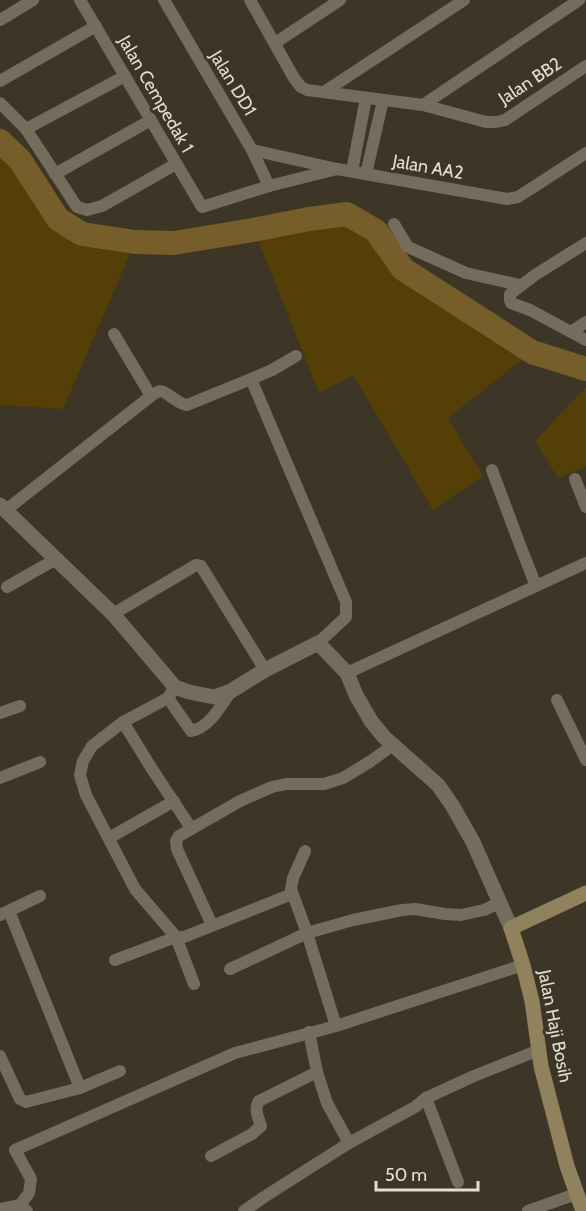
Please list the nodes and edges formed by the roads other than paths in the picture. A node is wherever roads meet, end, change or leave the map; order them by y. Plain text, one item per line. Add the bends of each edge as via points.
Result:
1 (33, 0) edge
2 (80, 0) edge
3 (164, 0) edge
4 (250, 0) edge
5 (340, 0) edge
6 (464, 0) edge
7 (579, 0) edge
8 (0, 20) edge
9 (96, 26) junction
10 (275, 43) junction
11 (586, 66) edge
12 (125, 76) junction
13 (0, 81) edge
14 (324, 92) junction
15 (366, 98) junction
16 (383, 100) junction
17 (0, 103) edge
18 (423, 105) junction
19 (151, 120) junction
20 (26, 129) junction
21 (252, 150) junction
22 (586, 153) edge
23 (176, 164) junction
24 (337, 169) junction
25 (352, 171) junction
26 (55, 174) junction
27 (366, 174) junction
28 (269, 186) junction
29 (394, 224) dead end
30 (586, 243) edge
31 (520, 285) junction
32 (586, 321) edge
33 (571, 332) junction
34 (114, 334) dead end
35 (586, 340) edge
36 (296, 356) dead end
37 (251, 380) junction
38 (151, 396) junction
39 (492, 470) dead end
40 (575, 479) dead end
41 (3, 507) edge
42 (586, 507) edge
43 (56, 559) junction
44 (586, 563) edge
45 (537, 586) junction
46 (7, 587) dead end
47 (113, 614) junction
48 (318, 643) junction
49 (265, 669) junction
50 (347, 673) junction
51 (231, 691) junction
52 (172, 692) junction
53 (557, 700) dead end
54 (20, 706) dead end
55 (0, 714) edge
56 (123, 722) junction
57 (393, 745) junction
58 (586, 760) edge
59 (40, 762) dead end
60 (0, 778) edge
61 (174, 801) junction
62 (191, 828) junction
63 (109, 838) junction
64 (305, 850) dead end
65 (586, 893) edge
66 (292, 894) junction
67 (40, 896) dead end
68 (499, 903) junction
69 (4, 913) edge
70 (212, 925) junction
71 (511, 928) junction
72 (307, 933) junction
73 (176, 937) junction
74 (115, 960) dead end
75 (523, 965) junction
76 (230, 969) dead end
77 (194, 984) dead end
78 (336, 1026) junction
79 (309, 1032) junction
80 (538, 1050) junction
81 (1, 1059) edge
82 (120, 1071) dead end
83 (317, 1072) junction
84 (80, 1088) junction
85 (426, 1098) junction
86 (349, 1143) junction
87 (211, 1156) dead end
88 (459, 1182) dead end
89 (576, 1194) junction
90 (24, 1208) edge
91 (242, 1208) edge
92 (0, 1209) edge
93 (528, 1211) edge
94 (583, 1211) edge

1 - 8 street
2 - 9 street, Jalan Cempedak 1
3 - 21 street, Jalan DD1
4 - 10 street, Jalan BB2
5 - 10 street
6 - 14 street
7 - 18 street
9 - 12 street, Jalan Cempedak 1
9 - 13 street
10 - 14 street, Jalan BB2 via 301,87
11 - 18 street, Jalan BB2 via 505,120 486,122
12 - 19 street, Jalan Cempedak 1
12 - 20 street
14 - 15 street, Jalan BB2
15 - 16 street, Jalan BB2
15 - 25 street
16 - 18 street, Jalan BB2
16 - 27 street
17 - 20 street
19 - 23 street, Jalan Cempedak 1
19 - 26 street
20 - 26 street
21 - 24 street, Jalan AA2
21 - 28 street, Jalan DD1
22 - 27 street, Jalan AA2 via 518,197 507,199
23 - 26 street via 102,206 87,210 77,207
23 - 28 street, Jalan Cempedak 1 via 202,207
24 - 25 street, Jalan AA2
24 - 28 street
25 - 27 street, Jalan AA2
29 - 31 street via 408,247 466,273
30 - 31 street
31 - 33 street via 510,294 512,303
32 - 33 street
33 - 35 street
34 - 38 street
36 - 37 street
37 - 38 street via 187,405 159,391
37 - 48 street via 346,602 346,617
38 - 41 street
39 - 45 street
40 - 42 street
41 - 43 street
43 - 46 street
43 - 47 street
44 - 45 street
45 - 50 street
47 - 49 street via 196,565 201,566
47 - 52 street
48 - 49 street
48 - 50 street
49 - 51 street
50 - 57 street via 371,722
51 - 52 street via 214,697
51 - 52 street via 216,713 194,731
52 - 56 street
53 - 58 street
54 - 55 street
56 - 61 street
56 - 63 street via 92,746 80,775
57 - 62 street via 343,778 324,784 272,787
57 - 68 street via 438,785 452,805
59 - 60 street
61 - 62 street
61 - 63 street
62 - 70 street via 179,836 175,845
63 - 73 street via 135,889
64 - 66 street via 291,884
65 - 71 main road
66 - 70 street
66 - 72 street
67 - 69 street
68 - 71 street
68 - 72 street via 461,915 402,910
69 - 84 street
70 - 73 street
71 - 75 main road, Jalan Haji Bosih
72 - 76 street
72 - 78 street
73 - 74 street
73 - 77 street
75 - 78 street
75 - 80 main road, Jalan Haji Bosih
78 - 79 street
79 - 83 street
79 - 90 street via 235,1053 15,1150 31,1179
80 - 85 street
80 - 89 main road, Jalan Haji Bosih
81 - 84 street via 20,1099 26,1102
82 - 84 street
83 - 86 street via 327,1104
83 - 87 street via 259,1101 256,1110 261,1126
85 - 86 street
85 - 88 street
86 - 91 street
89 - 93 street
89 - 94 main road, Jalan Haji Bosih
90 - 92 street

